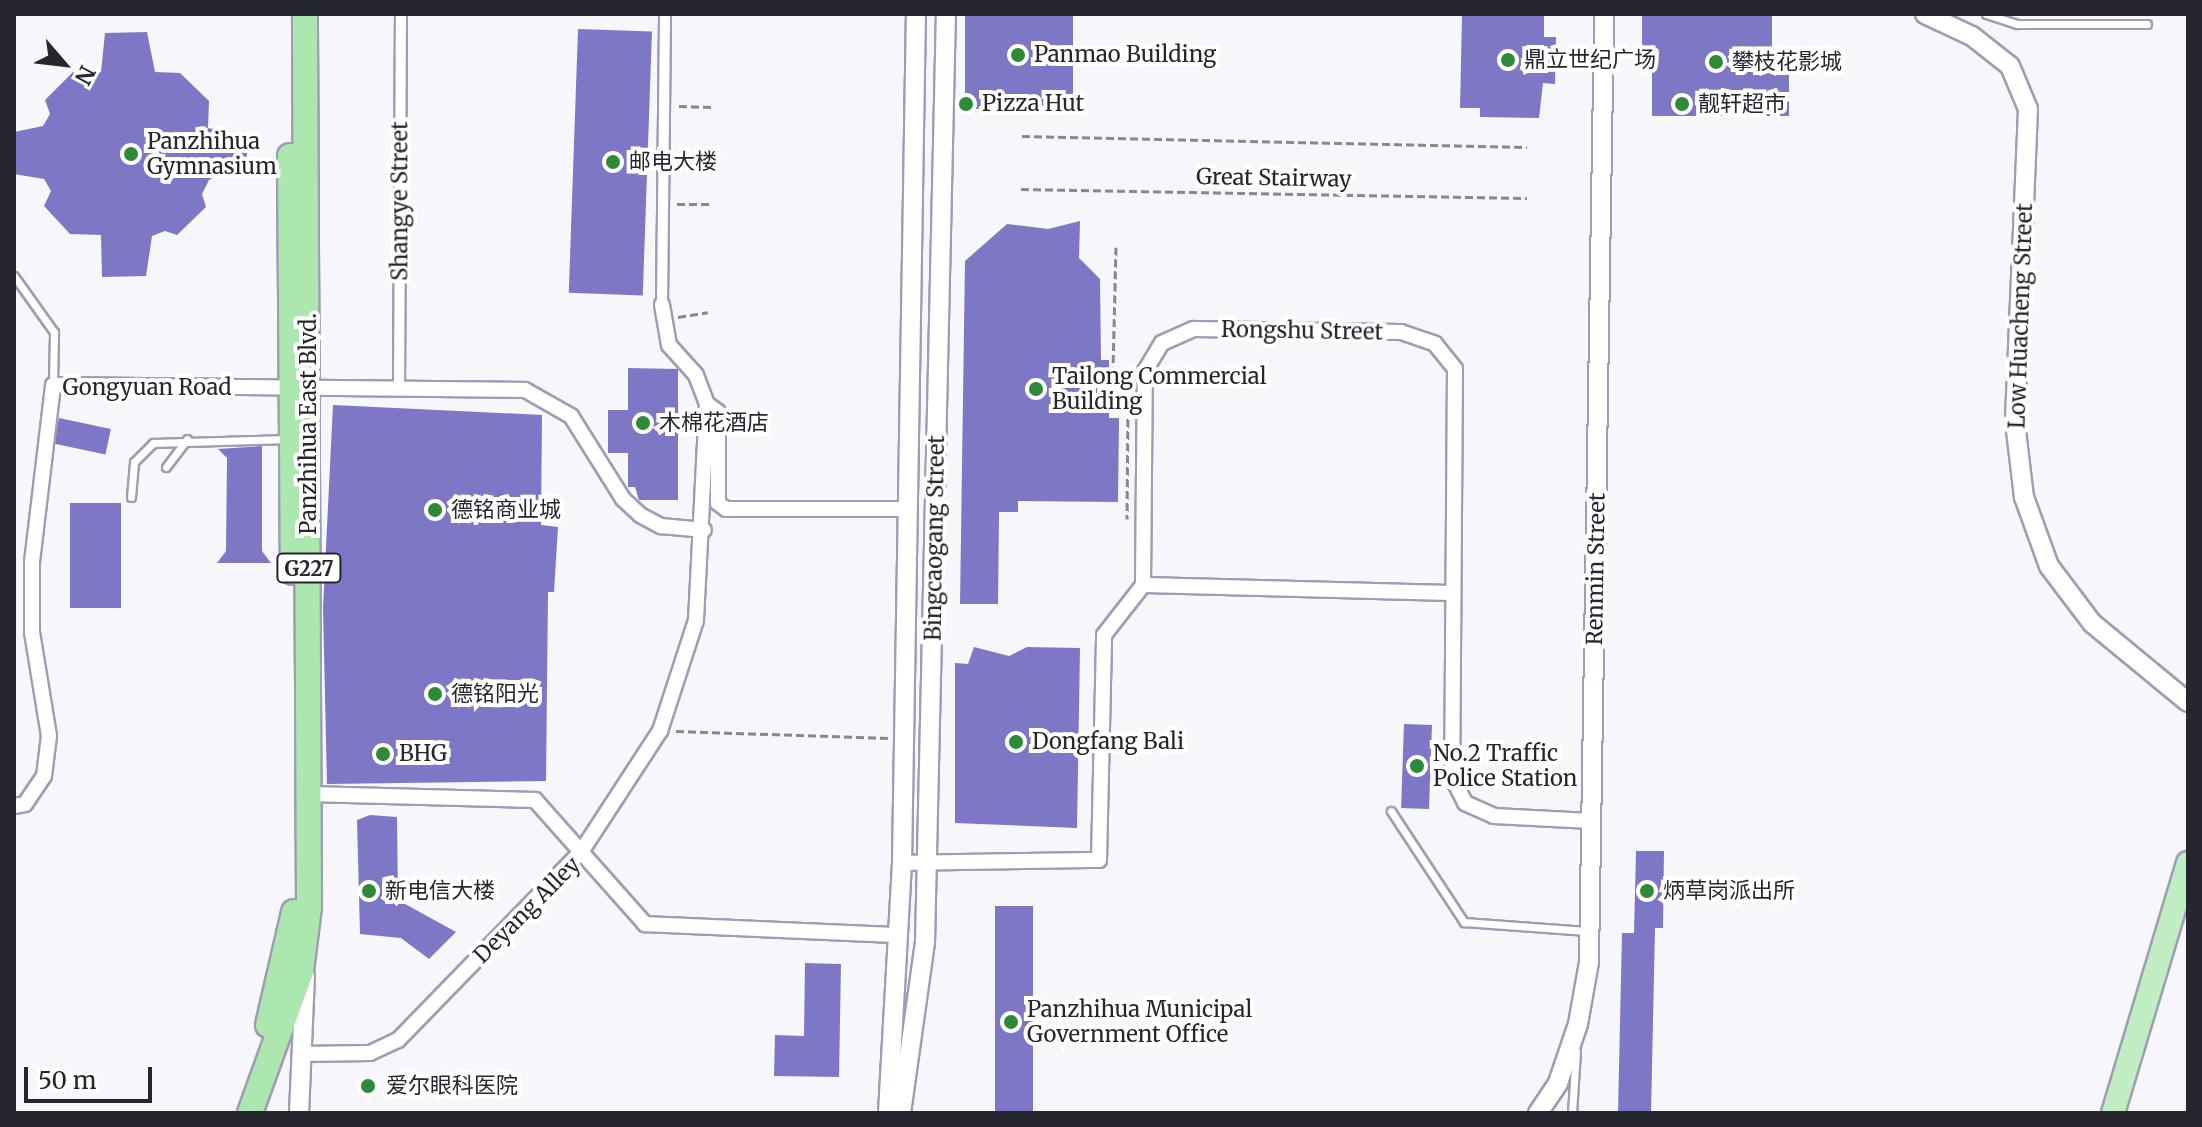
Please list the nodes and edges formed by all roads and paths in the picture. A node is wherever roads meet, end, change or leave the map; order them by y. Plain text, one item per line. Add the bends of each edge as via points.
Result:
1 (289, 14) edge
2 (305, 14) edge
3 (401, 14) edge
4 (665, 14) edge
5 (916, 14) edge
6 (946, 14) edge
7 (1604, 14) edge
8 (1925, 14) edge
9 (1986, 14) edge
10 (2147, 24) dead end
11 (664, 106) junction
12 (711, 107) dead end
13 (1022, 136) dead end
14 (1527, 147) dead end
15 (1021, 189) dead end
16 (1527, 198) dead end
17 (663, 204) junction
18 (710, 204) dead end
19 (1116, 247) dead end
20 (14, 276) edge
21 (662, 305) joint
22 (708, 312) dead end
23 (669, 345) junction
24 (53, 385) junction
25 (301, 388) junction
26 (399, 389) junction
27 (707, 404) junction
28 (187, 439) junction
29 (301, 439) junction
30 (166, 467) dead end
31 (131, 497) dead end
32 (908, 509) junction
33 (1143, 520) junction
34 (704, 530) junction
35 (1143, 585) junction
36 (1453, 593) junction
37 (2188, 702) edge
38 (660, 731) junction
39 (904, 738) junction
40 (309, 794) junction
41 (14, 806) edge
42 (1391, 811) dead end
43 (1591, 821) junction
44 (581, 852) junction
45 (902, 863) junction
46 (928, 863) junction
47 (2188, 863) edge
48 (309, 907) junction
49 (1590, 931) junction
50 (899, 935) junction
51 (1578, 1024) junction
52 (301, 1054) junction
53 (900, 1056) junction
54 (236, 1113) edge
55 (250, 1113) edge
56 (299, 1113) edge
57 (880, 1113) edge
58 (888, 1113) edge
59 (901, 1113) edge
60 (1538, 1113) edge
61 (1572, 1113) edge
62 (2113, 1113) edge

1 - 25 highway, Panzhihua East Blvd. / G227
2 - 25 highway, Panzhihua East Blvd. / G227
3 - 26 street, Shangye Street
4 - 11 street
5 - 32 street, Bingcaogang Street
6 - 46 street, Bingcaogang Street
7 - 43 street, Renmin Street
8 - 37 street, Low Huacheng Street via 1972,36 2010,66 2028,109 2015,422 2024,497 2049,566 2092,623
9 - 10 lane via 2017,24
11 - 12 path
11 - 17 street
13 - 14 path, Great Stairway
15 - 16 path, Great Stairway
17 - 18 path
17 - 21 street
19 - 33 path via 1112,408 1128,407 1123,519
20 - 24 lane via 54,332
21 - 23 street
22 - 23 path via 675,317
23 - 27 street via 696,375
24 - 25 street, Gongyuan Road
24 - 41 street, Gongyuan Road via 32,562 32,632 49,736 44,776 25,804
25 - 26 street
25 - 29 highway, Panzhihua East Blvd. / G227
26 - 34 street via 525,390 551,400 571,416 623,499 640,515 661,526
27 - 32 street via 718,412 718,503 726,509
27 - 34 street
28 - 29 lane
28 - 30 lane
28 - 31 lane via 166,439 141,451 131,474
29 - 40 highway, Panzhihua East Blvd. / G227
29 - 54 highway, Panzhihua East Blvd. / G227 via 295,909 268,1026
32 - 39 street, Bingcaogang Street
33 - 35 street, Rongshu Street
33 - 36 street, Rongshu Street via 1145,371 1162,343 1194,329 1401,332 1435,344 1455,369
34 - 38 street via 696,620
35 - 36 street
35 - 46 street via 1104,635 1099,860
36 - 43 street, Rongshu Street via 1452,777 1465,803 1494,816
38 - 39 path
38 - 44 street
39 - 45 street, Bingcaogang Street
40 - 44 street via 535,800
40 - 48 highway, Panzhihua East Blvd. / G227
42 - 49 lane via 1464,922
43 - 49 street, Renmin Street
44 - 50 street, Deyang Alley via 645,924
44 - 52 street, Deyang Alley via 398,1040 370,1053
45 - 46 street
45 - 50 street, Bingcaogang Street
46 - 53 street, Bingcaogang Street via 925,943
47 - 62 main road
48 - 52 street
48 - 55 highway, Panzhihua East Blvd. / G227 via 301,971
49 - 51 street, Renmin Street
50 - 53 street, Bingcaogang Street
51 - 60 street, Renmin Street via 1558,1083
51 - 61 lane
52 - 56 street
53 - 57 street
53 - 58 street
53 - 59 street

